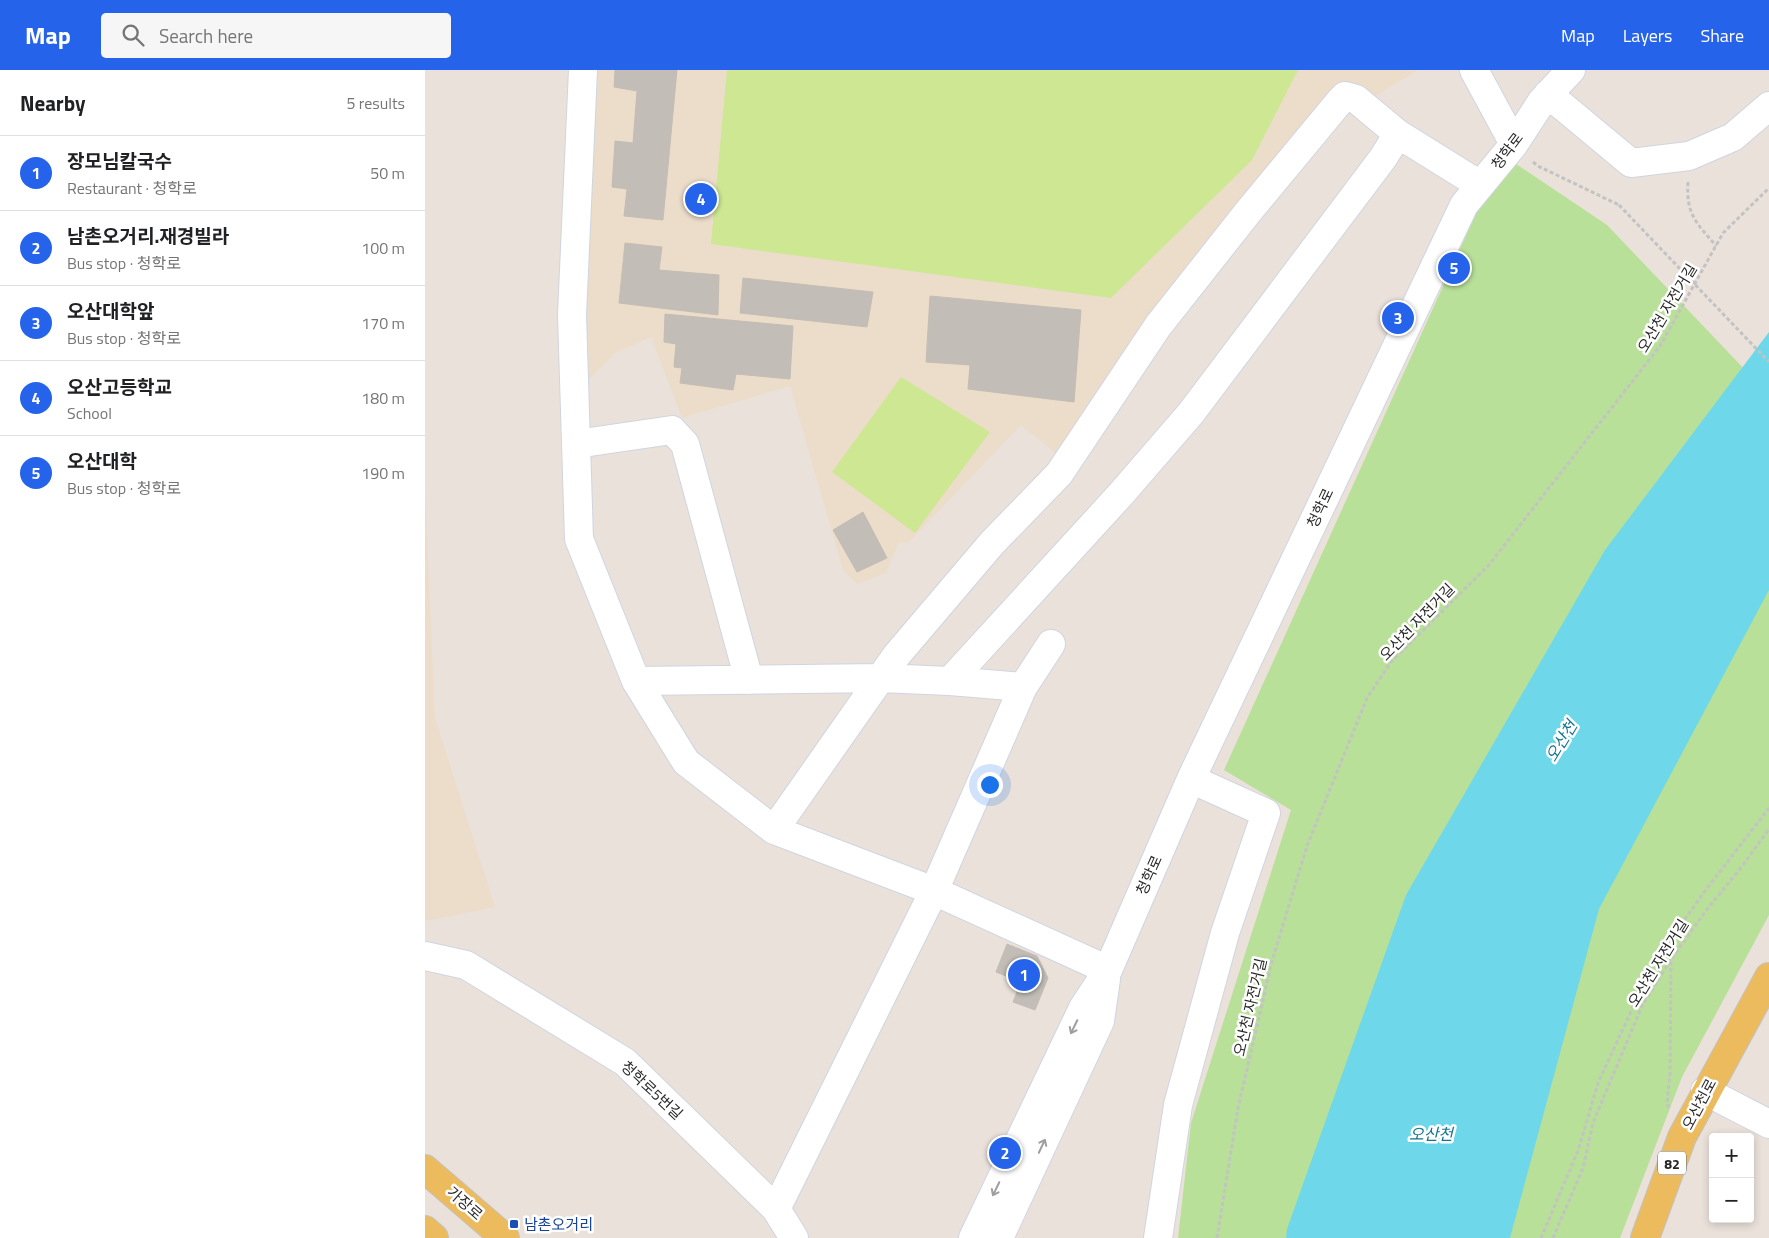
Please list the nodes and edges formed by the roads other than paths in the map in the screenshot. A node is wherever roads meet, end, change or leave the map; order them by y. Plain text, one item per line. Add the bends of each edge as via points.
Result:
1 (583, 70) edge
2 (1474, 70) edge
3 (1571, 70) edge
4 (1548, 94) junction
5 (1769, 106) edge
6 (1398, 134) junction
7 (1514, 144) junction
8 (1480, 185) junction
9 (576, 444) junction
10 (1051, 644) dead end
11 (880, 678) junction
12 (749, 680) junction
13 (636, 681) junction
14 (950, 681) junction
15 (1023, 687) junction
16 (1191, 778) junction
17 (774, 830) junction
18 (934, 891) junction
19 (425, 956) edge
20 (1108, 970) junction
21 (1769, 977) edge
22 (1705, 1091) junction
23 (1769, 1124) edge
24 (425, 1168) edge
25 (776, 1209) junction
26 (425, 1230) edge
27 (435, 1238) edge
28 (505, 1238) edge
29 (794, 1238) edge
30 (973, 1238) edge
31 (999, 1238) edge
32 (1158, 1238) edge
33 (1645, 1238) edge

1 - 9 street via 572,315
2 - 7 street
3 - 4 street, 청학로
4 - 5 street via 1631,163 1689,156 1733,137
4 - 7 street, 청학로
6 - 8 street
6 - 11 street via 1356,100 1345,96 1340,100 1158,326 1059,474 992,543
6 - 14 street via 1368,179 1191,413
7 - 8 street, 청학로
8 - 16 street, 청학로 via 1464,204
9 - 12 street via 672,430 685,444
9 - 13 street via 579,539
10 - 15 street
11 - 12 street
11 - 14 street
11 - 17 street
12 - 13 street
13 - 17 street via 686,762
14 - 15 street
15 - 18 street
16 - 20 street, 청학로
16 - 32 street via 1265,813 1225,933 1178,1105
17 - 18 street
18 - 20 street
18 - 25 street
19 - 25 street, 청학로5번길 via 466,966 625,1062
20 -> 30 street, 청학로 via 1083,1008
31 -> 20 street, 청학로 via 1100,1021
21 - 22 main road, 오산천로 / 82
22 - 23 street
22 - 33 main road, 오산천로 / 82 via 1681,1138
24 - 28 main road, 가장로
25 - 29 street, 청학로5번길
26 - 27 main road

